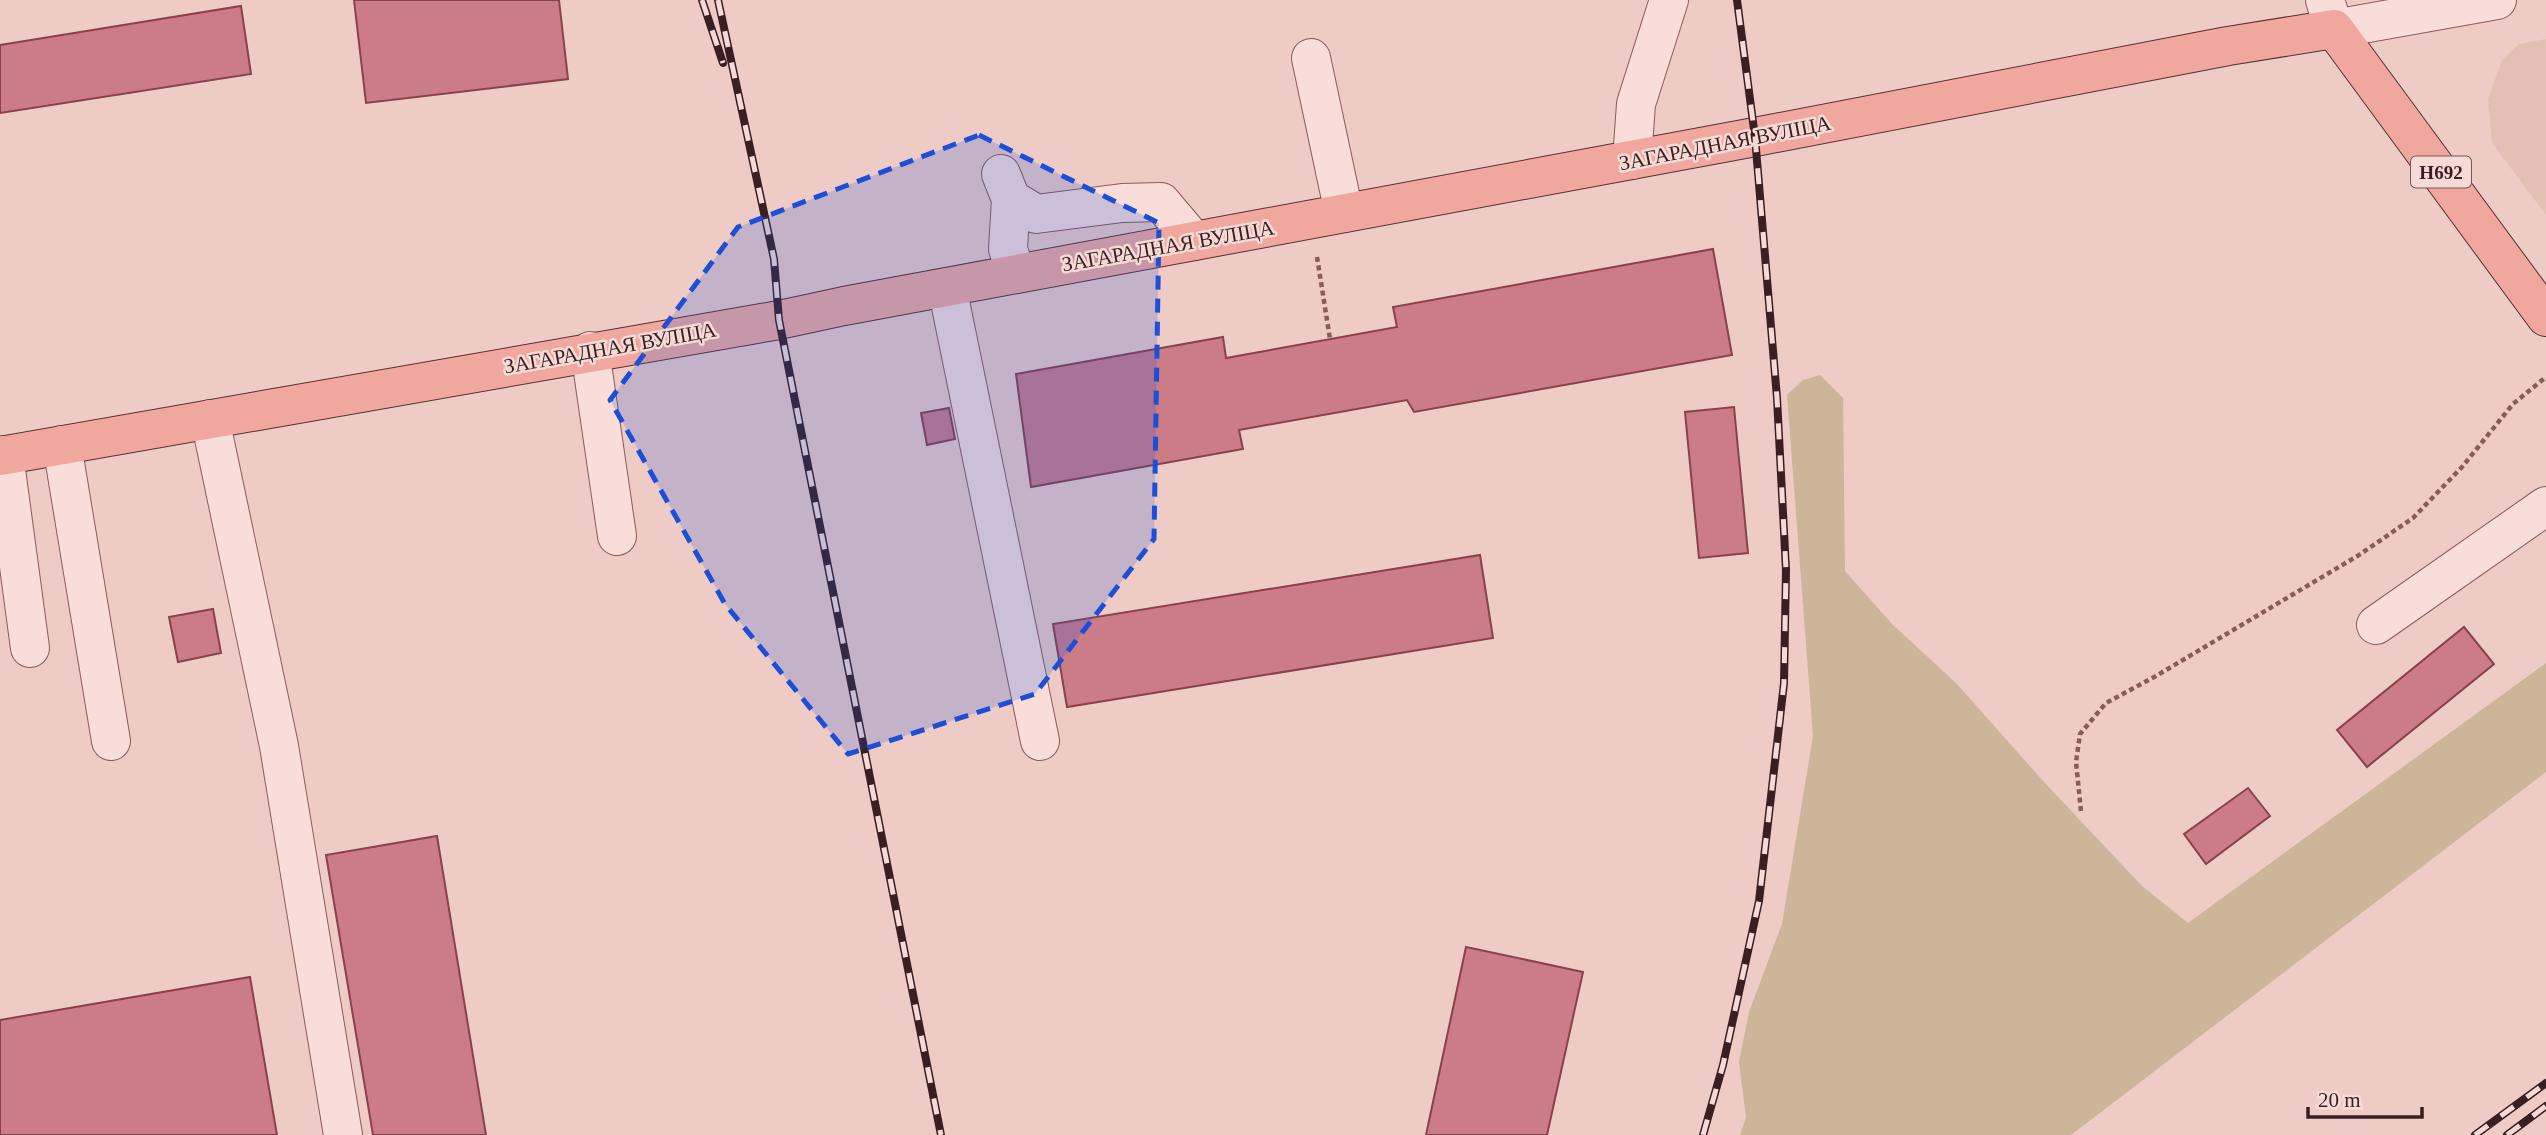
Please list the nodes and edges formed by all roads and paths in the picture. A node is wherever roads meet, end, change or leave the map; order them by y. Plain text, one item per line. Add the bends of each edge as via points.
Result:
1 (1669, 0) edge
2 (2497, 0) edge
3 (2329, 14) edge
4 (1311, 58) dead end
5 (1632, 160) junction
6 (1327, 217) junction
7 (1194, 241) junction
8 (1016, 274) junction
9 (947, 287) junction
10 (2546, 317) edge
11 (1330, 339) dead end
12 (590, 351) junction
13 (2546, 377) edge
14 (210, 419) junction
15 (62, 445) junction
16 (2, 456) edge
17 (2546, 506) edge
18 (617, 536) dead end
19 (2376, 625) dead end
20 (30, 648) dead end
21 (111, 741) dead end
22 (1040, 741) dead end
23 (2081, 811) dead end
24 (343, 1135) edge

1 - 5 lane via 1636,104
2 - 3 lane
3 - 5 main road, ЗАГАРАДНАЯ ВУЛІЦА via 2228,46
3 - 10 main road, Н692
4 - 6 lane
5 - 6 main road, ЗАГАРАДНАЯ ВУЛІЦА
6 - 7 main road, ЗАГАРАДНАЯ ВУЛІЦА
6 - 11 path
7 - 8 main road, ЗАГАРАДНАЯ ВУЛІЦА
7 - 8 lane via 1161,202 1036,214 1006,186 1008,249
8 - 9 main road, ЗАГАРАДНАЯ ВУЛІЦА
9 - 12 main road, ЗАГАРАДНАЯ ВУЛІЦА
9 - 22 lane
12 - 14 main road, ЗАГАРАДНАЯ ВУЛІЦА
12 - 18 lane
13 - 23 path via 2513,404 2413,518 2359,555 2106,703 2080,734 2076,762
14 - 15 main road, ЗАГАРАДНАЯ ВУЛІЦА
14 - 24 lane via 279,747
15 - 16 main road, ЗАГАРАДНАЯ ВУЛІЦА
15 - 21 lane
16 - 20 lane
17 - 19 lane

